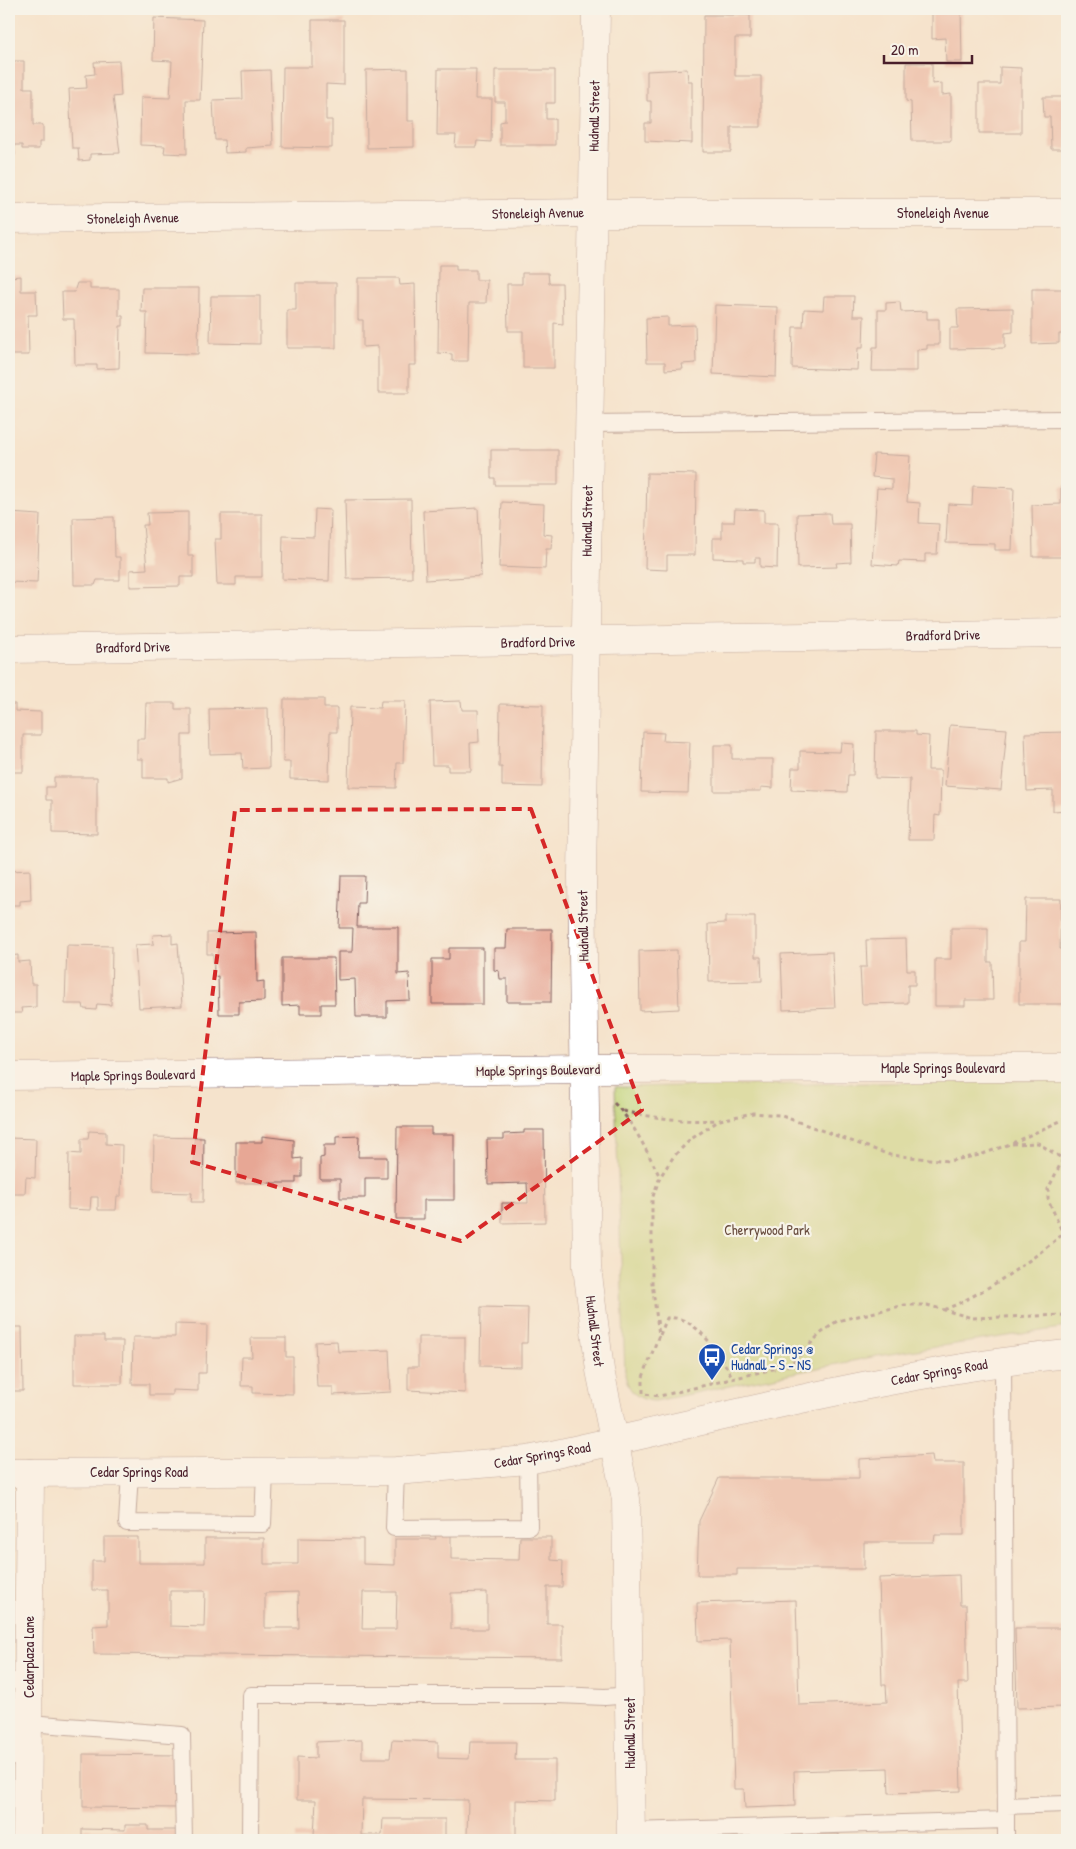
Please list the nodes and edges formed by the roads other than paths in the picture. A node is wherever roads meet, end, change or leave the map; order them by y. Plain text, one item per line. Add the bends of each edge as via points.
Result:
1 (596, 9) edge
2 (593, 213) junction
3 (1067, 213) edge
4 (9, 219) edge
5 (1067, 419) edge
6 (589, 424) junction
7 (1067, 633) edge
8 (584, 641) junction
9 (9, 649) edge
10 (1067, 1068) edge
11 (586, 1069) junction
12 (9, 1076) edge
13 (1067, 1354) edge
14 (1003, 1361) junction
15 (614, 1442) junction
16 (528, 1460) junction
17 (265, 1471) junction
18 (396, 1471) junction
19 (20, 1473) edge
20 (130, 1473) junction
21 (19, 1681) edge
22 (630, 1695) junction
23 (28, 1723) junction
24 (18, 1757) edge
25 (1067, 1804) edge
26 (1006, 1813) junction
27 (631, 1835) edge
28 (27, 1840) edge
29 (184, 1840) edge
30 (250, 1840) edge
31 (1006, 1840) edge

1 - 2 street, Hudnall Street
2 - 3 street, Stoneleigh Avenue
2 - 4 street, Stoneleigh Avenue
2 - 6 street, Hudnall Street
5 - 6 lane
6 - 8 street, Hudnall Street
7 - 8 street, Bradford Drive
8 - 9 street, Bradford Drive
8 - 11 street, Hudnall Street via 582,876
10 - 11 street, Maple Springs Boulevard
11 - 12 street, Maple Springs Boulevard
11 - 15 street, Hudnall Street via 587,1267 600,1370
13 - 14 street, Cedar Springs Road
14 - 15 street, Cedar Springs Road via 862,1385
14 - 26 lane
15 - 16 street, Cedar Springs Road
15 - 22 street, Hudnall Street via 626,1499
16 - 18 street, Cedar Springs Road
16 - 18 lane via 529,1527 394,1528
17 - 18 street, Cedar Springs Road
17 - 20 street, Cedar Springs Road
17 - 20 lane via 263,1524 127,1522
19 - 20 street, Cedar Springs Road
19 - 21 street, Cedarplaza Lane
21 - 23 street, Cedarplaza Lane
22 - 27 street, Hudnall Street
22 - 30 lane via 251,1695
23 - 24 street, Cedarplaza Lane
23 - 29 lane via 182,1735
24 - 28 street, Cedarplaza Lane
25 - 26 lane
26 - 27 lane
26 - 31 lane

